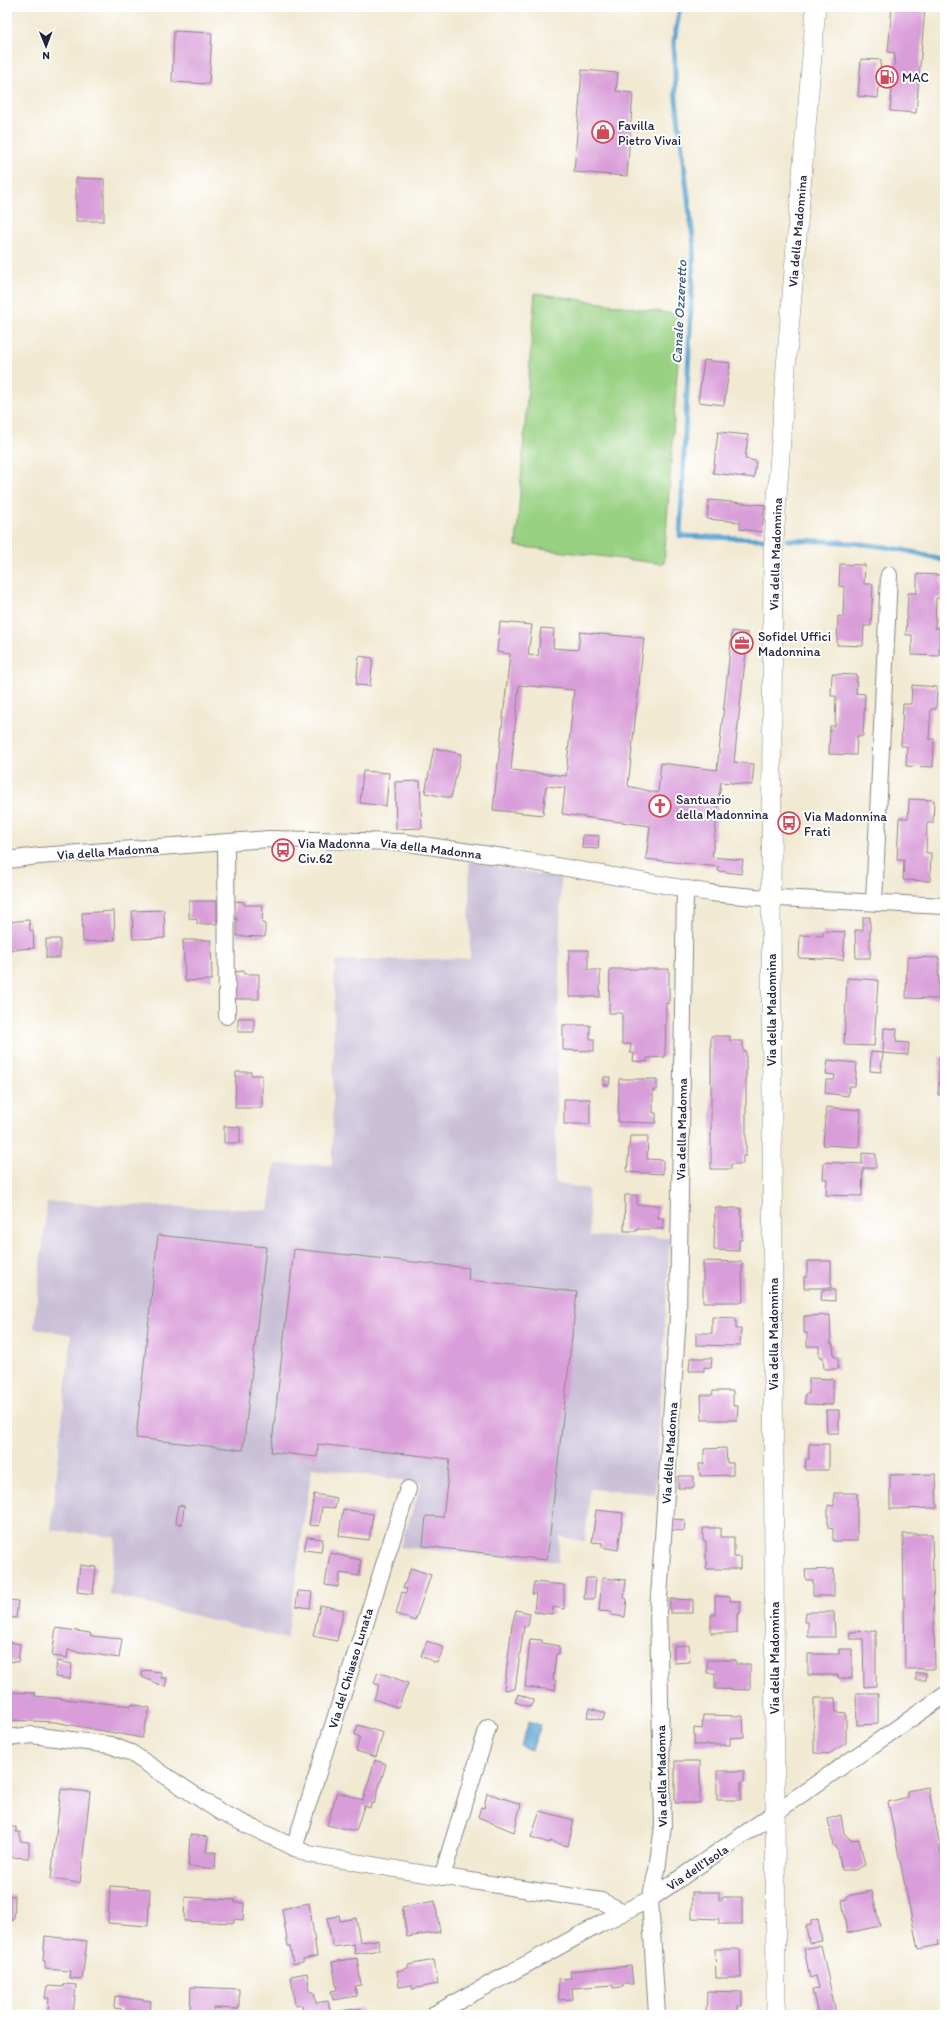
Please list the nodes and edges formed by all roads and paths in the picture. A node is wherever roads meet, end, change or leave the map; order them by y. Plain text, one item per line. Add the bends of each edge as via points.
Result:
1 (816, 7) edge
2 (889, 575) dead end
3 (226, 842) junction
4 (7, 860) edge
5 (685, 889) junction
6 (771, 897) junction
7 (874, 902) junction
8 (945, 906) edge
9 (227, 1016) dead end
10 (408, 1489) dead end
11 (945, 1694) edge
12 (488, 1727) dead end
13 (7, 1738) edge
14 (775, 1813) junction
15 (294, 1848) junction
16 (442, 1877) junction
17 (650, 1903) junction
18 (624, 1912) junction
19 (433, 2015) edge
20 (657, 2015) edge
21 (776, 2015) edge

1 - 6 street, Via della Madonnina via 773,556
2 - 7 street
3 - 4 street, Via della Madonna
3 - 5 street, Via della Madonna via 269,839 402,842
3 - 9 street
5 - 6 street, Via della Madonna
5 - 17 street, Via della Madonna via 678,1315 658,1612 662,1826
6 - 7 street, Via della Madonna
6 - 14 street, Via della Madonnina
7 - 8 street, Via della Madonna
10 - 15 street, Via del Chiasso Lunata
11 - 14 street, Via dell'Isola
12 - 16 street
13 - 15 street via 32,1735 110,1745 131,1753 222,1813
14 - 17 street, Via dell'Isola
14 - 21 street, Via della Madonnina
15 - 16 street via 308,1854
16 - 18 street via 601,1900
17 - 18 street, Via dell'Isola
17 - 20 street, Via della Madonna
18 - 19 street, Via dell'Isola

